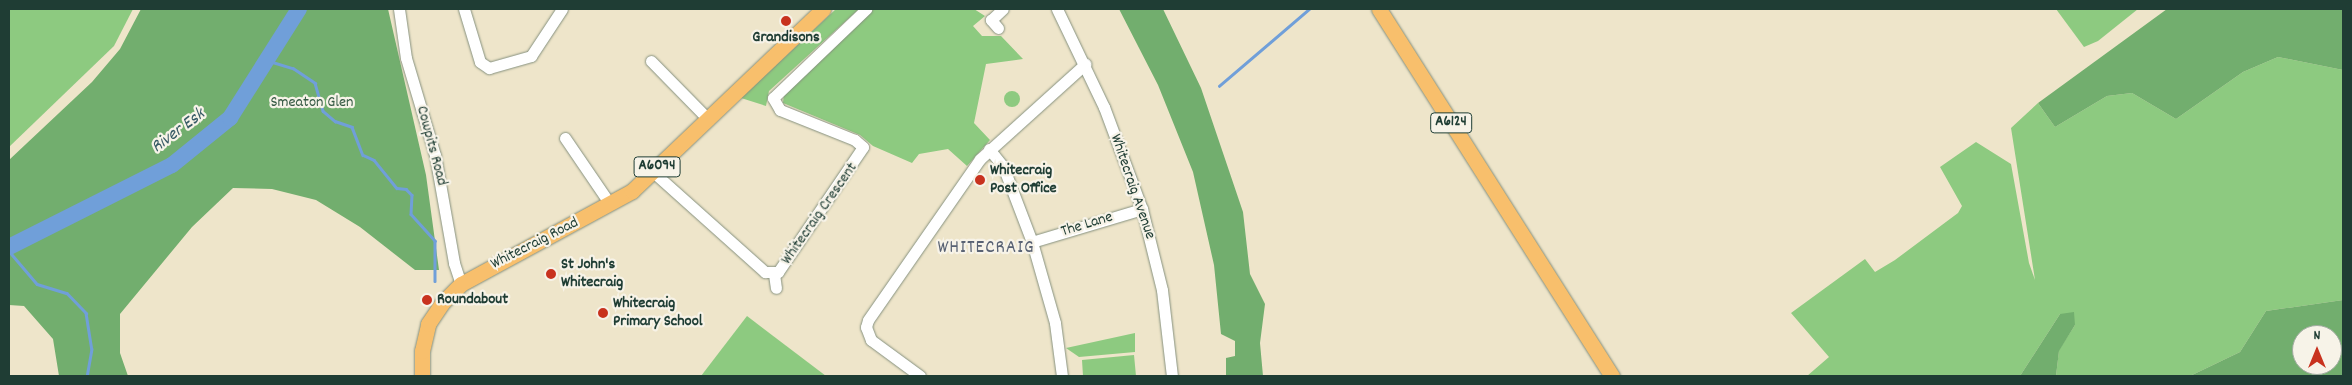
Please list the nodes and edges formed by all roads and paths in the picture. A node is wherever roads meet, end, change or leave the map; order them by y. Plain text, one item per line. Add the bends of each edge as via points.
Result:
1 (399, 9) edge
2 (464, 9) edge
3 (562, 9) edge
4 (823, 9) edge
5 (866, 9) edge
6 (1003, 9) edge
7 (1057, 9) edge
8 (1379, 9) edge
9 (998, 28) dead end
10 (651, 61) dead end
11 (1085, 64) junction
12 (707, 118) junction
13 (565, 138) dead end
14 (989, 149) junction
15 (652, 172) junction
16 (610, 204) junction
17 (1142, 209) junction
18 (1032, 242) junction
19 (774, 274) junction
20 (461, 284) junction
21 (776, 288) dead end
22 (422, 376) edge
23 (920, 376) edge
24 (1062, 376) edge
25 (1172, 376) edge
26 (1612, 376) edge

1 - 20 street, Cowpits Road via 406,58 435,155 454,263
2 - 3 street via 480,62 489,68 531,56
4 - 12 main road, Whitecraig Road / A6094
5 - 19 street, Whitecraig Crescent via 773,98 780,110 855,140 863,147 782,269
6 - 9 street via 991,20
7 - 11 street, Whitecraig Avenue
8 - 26 main road, A6124
10 - 12 street
11 - 14 street
11 - 17 street, Whitecraig Avenue
12 - 15 main road, Whitecraig Road / A6094
13 - 16 street
14 - 18 street via 1002,166
14 - 23 street via 967,175 866,327 870,340
15 - 16 main road, Whitecraig Road / A6094 via 632,191
15 - 19 street, Whitecraig Crescent via 765,272
16 - 20 main road, Whitecraig Road / A6094
17 - 18 street, The Lane
17 - 25 street, Whitecraig Avenue via 1162,290
18 - 24 street via 1055,323
19 - 21 street, Whitecraig Crescent
20 - 22 main road, A6094 via 442,303 428,324 422,351

